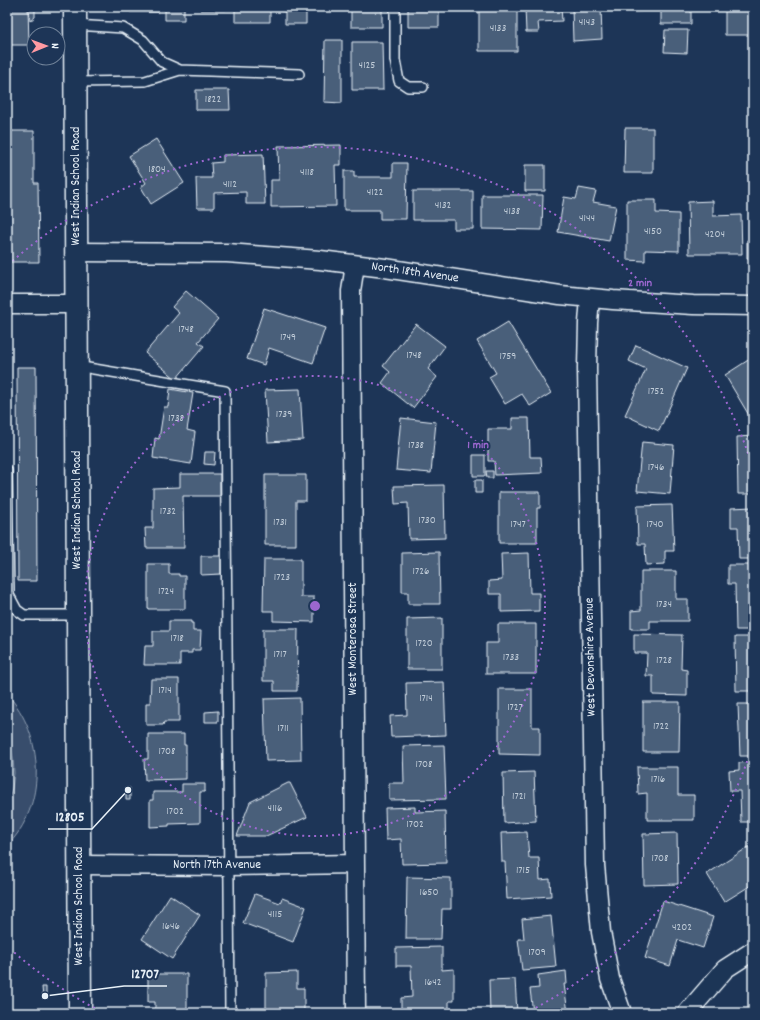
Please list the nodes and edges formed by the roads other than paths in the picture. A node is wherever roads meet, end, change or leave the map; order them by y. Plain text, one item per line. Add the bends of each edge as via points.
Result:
1 (395, 7) edge
2 (75, 16) edge
3 (180, 70) junction
4 (299, 74) dead end
5 (75, 82) junction
6 (423, 87) dead end
7 (76, 252) junction
8 (355, 265) junction
9 (590, 298) junction
10 (7, 304) edge
11 (76, 304) junction
12 (753, 306) edge
13 (76, 366) junction
14 (7, 470) edge
15 (78, 615) junction
16 (355, 864) junction
17 (79, 865) junction
18 (229, 866) junction
19 (753, 951) edge
20 (80, 1013) edge
21 (230, 1013) edge
22 (356, 1013) edge
23 (622, 1013) edge
24 (687, 1013) edge

1 - 6 lane via 395,60 399,81 408,87
2 - 3 lane via 123,28 143,40 162,62
2 - 5 main road, West Indian School Road
3 - 4 lane
3 - 5 lane via 145,81
5 - 7 main road, West Indian School Road
7 - 8 street, North 18th Avenue via 227,254
7 - 11 main road, West Indian School Road
8 - 9 street, North 18th Avenue
8 - 16 street, West Monterosa Street via 351,291
9 - 12 street, North 18th Avenue
9 - 23 street, West Devonshire Avenue via 587,368 594,865 601,932 610,980
10 - 11 street
11 - 13 main road, West Indian School Road
13 - 15 main road, West Indian School Road
13 - 18 lane via 225,391
14 - 15 lane via 9,596 17,610 24,615
15 - 17 main road, West Indian School Road
16 - 18 street, North 17th Avenue
16 - 22 street, West Monterosa Street
17 - 18 street, North 17th Avenue
17 - 20 main road, West Indian School Road
18 - 21 lane
19 - 24 street via 725,970

